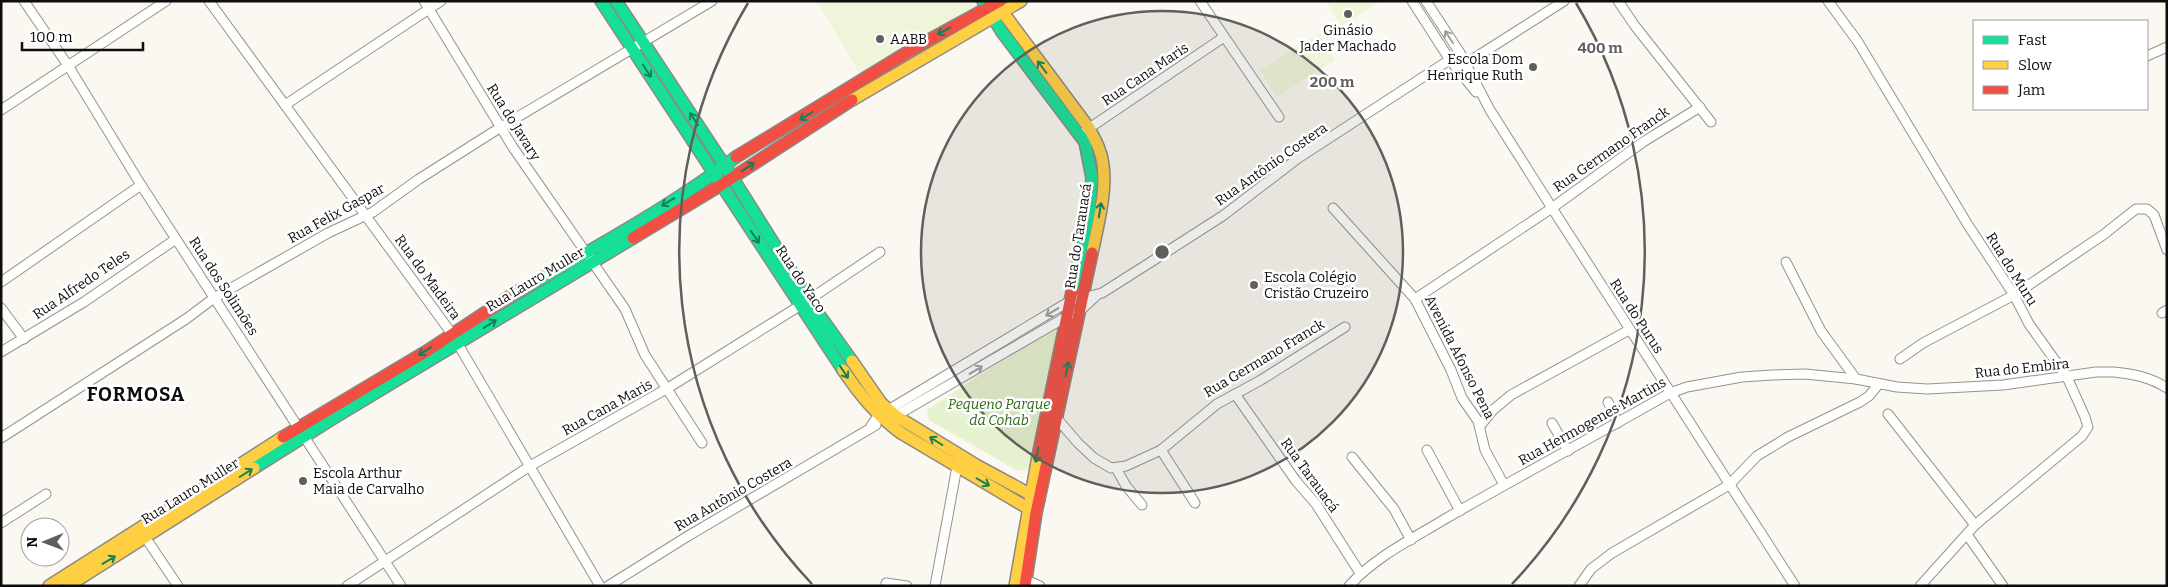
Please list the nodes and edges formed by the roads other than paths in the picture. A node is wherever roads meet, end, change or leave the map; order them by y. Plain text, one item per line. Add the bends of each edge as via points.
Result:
1 (24, 1) edge
2 (166, 1) edge
3 (209, 1) edge
4 (441, 1) edge
5 (601, 1) edge
6 (616, 1) edge
7 (712, 1) edge
8 (1020, 1) edge
9 (1200, 1) edge
10 (1412, 1) edge
11 (1426, 1) edge
12 (1564, 1) edge
13 (1618, 1) edge
14 (1828, 1) edge
15 (427, 5) edge
16 (994, 7) edge
17 (1224, 37) junction
18 (643, 43) junction
19 (2167, 47) edge
20 (633, 49) junction
21 (1460, 53) junction
22 (2148, 56) edge
23 (1450, 60) junction
24 (1466, 64) junction
25 (68, 67) junction
26 (1457, 69) junction
27 (285, 105) junction
28 (1700, 107) junction
29 (1, 110) edge
30 (1490, 110) junction
31 (1279, 117) dead end
32 (1711, 122) dead end
33 (500, 127) junction
34 (1085, 132) junction
35 (725, 166) junction
36 (714, 174) junction
37 (731, 178) junction
38 (141, 185) junction
39 (720, 185) junction
40 (1333, 208) dead end
41 (1552, 208) junction
42 (365, 214) junction
43 (176, 239) junction
44 (2167, 250) edge
45 (880, 252) dead end
46 (589, 257) junction
47 (1786, 262) dead end
48 (1, 282) edge
49 (1097, 295) junction
50 (2014, 295) junction
51 (1083, 297) junction
52 (214, 298) junction
53 (1415, 298) junction
54 (1070, 301) junction
55 (805, 302) junction
56 (1, 308) edge
57 (1080, 311) junction
58 (1066, 317) junction
59 (1026, 327) junction
60 (1345, 327) dead end
61 (1629, 330) junction
62 (1032, 337) junction
63 (24, 338) junction
64 (454, 339) junction
65 (1, 352) edge
66 (1900, 359) dead end
67 (950, 373) junction
68 (2067, 377) junction
69 (1856, 380) junction
70 (956, 382) junction
71 (1878, 385) junction
72 (668, 388) junction
73 (2167, 388) edge
74 (1670, 393) junction
75 (1235, 394) junction
76 (1608, 402) dead end
77 (1047, 407) junction
78 (1888, 414) dead end
79 (1057, 417) junction
80 (884, 418) junction
81 (1552, 423) dead end
82 (1618, 423) junction
83 (1480, 426) junction
84 (302, 432) junction
85 (1, 438) edge
86 (702, 443) dead end
87 (1161, 450) junction
88 (1427, 450) dead end
89 (1568, 451) junction
90 (960, 455) junction
91 (1352, 457) dead end
92 (530, 466) junction
93 (956, 467) junction
94 (1116, 468) junction
95 (1729, 484) junction
96 (1504, 485) junction
97 (46, 494) dead end
98 (1035, 497) junction
99 (1195, 503) dead end
100 (1142, 505) dead end
101 (1032, 510) junction
102 (1460, 511) junction
103 (1, 523) edge
104 (1975, 525) junction
105 (143, 533) junction
106 (1968, 536) junction
107 (1411, 540) junction
108 (386, 561) junction
109 (1360, 573) junction
110 (1021, 582) edge
111 (886, 583) dead end
112 (49, 586) edge
113 (68, 586) edge
114 (178, 586) edge
115 (346, 586) edge
116 (401, 586) edge
117 (600, 586) edge
118 (608, 586) edge
119 (907, 586) edge
120 (935, 586) edge
121 (1040, 586) edge
122 (1349, 586) edge
123 (1579, 586) edge
124 (1795, 586) edge
125 (1920, 586) edge
126 (2003, 586) edge

1 - 25 street, Rua dos Solimões
2 - 25 street
3 - 27 street, Rua do Madeira
4 - 15 street
5 - 20 street, Rua do Yaco
6 - 18 street, Rua do Yaco
7 - 18 street, Rua Felix Gaspar
8 - 16 street, Rua Lauro Muller
9 - 17 street
10 - 23 street, Rua do Purus
21 -> 11 street, Rua do Purus
12 - 24 street
13 - 28 street via 1634,26
14 - 50 street, Rua do Muru via 1858,42
15 - 27 street
15 - 33 street, Rua do Javary
16 - 34 street, Rua do Tarauacá
16 -> 35 street, Rua Lauro Muller via 911,50
37 -> 16 street, Rua Lauro Muller via 942,46
17 - 31 street
17 - 34 street, Rua Cana Maris
18 - 20 street, Rua Felix Gaspar
35 -> 18 street, Rua do Yaco
19 - 22 street
20 - 33 street, Rua Felix Gaspar
20 -> 36 street, Rua do Yaco
21 - 23 street, Rua Antônio Costera
21 - 24 street, Rua do Purus
23 - 26 street, Rua do Purus
23 - 49 street, Rua Antônio Costera via 1297,159 1224,215
24 - 26 street
24 - 30 street, Rua do Purus
25 - 29 street
25 - 38 street, Rua dos Solimões
26 - 30 street, Rua do Purus
27 - 42 street, Rua do Madeira
28 - 32 street
28 - 41 street, Rua Germano Franck via 1621,157
30 - 41 street, Rua do Purus
33 - 42 street, Rua Felix Gaspar via 373,212
33 - 46 street, Rua do Javary
51 -> 34 street, Rua do Tarauacá via 1103,183 1100,150
34 - 54 street, Rua do Tarauacá via 1092,178 1089,214
35 - 36 street, Rua Lauro Muller
35 - 37 street, Rua do Yaco
36 - 39 street, Rua do Yaco
36 -> 46 street, Rua Lauro Muller
37 - 39 street, Rua Lauro Muller
37 - 55 street, Rua do Yaco
38 - 43 street, Rua dos Solimões
38 - 48 street
39 - 46 street, Rua Lauro Muller
39 -> 55 street, Rua do Yaco
40 - 53 street, Avenida Afonso Pena
41 - 53 street, Rua Germano Franck
41 - 61 street, Rua do Purus
42 - 52 street, Rua Felix Gaspar
42 - 64 street, Rua do Madeira
43 - 52 street, Rua dos Solimões
43 - 63 street, Rua Alfredo Teles via 84,302
44 - 50 street via 2151,211 2136,210
45 - 55 street, Rua Cana Maris
46 - 64 street, Rua Lauro Muller
46 - 72 street, Rua do Javary via 625,309 645,355
47 - 69 street via 1821,331
49 - 51 street, Rua Antônio Costera
49 - 57 street, Rua Antônio Costera
50 - 66 street via 1923,342
50 - 68 street, Rua do Muru via 2029,324
51 - 54 street, Rua Antônio Costera
51 - 57 street, Rua do Tarauacá
52 - 84 street, Rua dos Solimões
52 - 85 street, Rua Felix Gaspar
53 - 83 street, Avenida Afonso Pena via 1462,398
54 - 58 street, Rua do Tarauacá
54 -> 59 street, Rua Antônio Costera
55 - 72 street, Rua Cana Maris
55 - 80 street, Rua do Yaco via 861,397
56 - 63 street
57 - 58 street, Rua Antônio Costera
79 -> 57 street, Rua do Tarauacá
58 - 62 street, Rua Antônio Costera
58 - 77 street, Rua do Tarauacá
59 - 62 street
59 - 67 street, Rua Antônio Costera
60 - 75 street, Rua Germano Franck
61 - 74 street, Rua do Purus
61 - 83 street via 1511,396
70 -> 62 street, Rua Antônio Costera
63 - 65 street, Rua Alfredo Teles
64 - 84 street, Rua Lauro Muller
64 - 92 street, Rua do Madeira
67 - 70 street
67 - 80 street, Rua Antônio Costera
68 - 71 street, Rua do Embira via 1927,389
68 - 73 street, Rua do Embira via 2114,372 2139,375
68 - 104 street, Rua do Muru via 2088,427 2082,436
69 - 71 street, Rua Hermogenes Martins
69 - 74 street, Rua Hermogenes Martins via 1805,374 1742,377
70 - 80 street, Rua Antônio Costera
71 - 95 street via 1860,402 1804,428 1757,456
72 - 86 street, Rua do Javary
72 - 92 street, Rua Cana Maris
74 - 82 street, Rua Hermogenes Martins
74 - 95 street, Rua do Purus
75 - 87 street, Rua Germano Franck via 1202,414
75 - 109 street, Rua Tarauacá via 1316,504
76 - 82 street
77 - 79 street
77 -> 98 street
78 - 104 street
79 - 94 street via 1094,458
79 - 98 street
90 -> 80 street, Rua do Yaco
80 - 93 street, Rua do Yaco
80 - 118 street, Rua Antônio Costera
81 - 89 street
82 - 89 street, Rua Hermogenes Martins
83 - 96 street, Avenida Afonso Pena via 1485,450
84 - 105 street, Rua Lauro Muller
84 - 108 street, Rua dos Solimões
87 - 94 street, Rua Germano Franck
87 - 99 street
88 - 102 street
89 - 96 street, Rua Hermogenes Martins
90 - 93 street
90 - 98 street, Rua do Yaco
91 - 107 street via 1394,509
92 - 108 street, Rua Cana Maris
92 - 117 street, Rua do Madeira
93 -> 101 street, Rua do Yaco
93 - 120 street
94 - 100 street
95 - 123 street via 1612,553 1591,569
95 - 124 street, Rua do Purus
96 - 102 street, Rua Hermogenes Martins
97 - 103 street
98 - 101 street
101 - 110 street
102 - 107 street, Rua Hermogenes Martins
104 - 106 street
105 - 112 street, Rua Lauro Muller
113 -> 105 street, Rua Lauro Muller
105 - 114 street
106 - 125 street
106 - 126 street
107 - 109 street, Rua Hermogenes Martins
108 - 115 street, Rua Cana Maris
108 - 116 street, Rua dos Solimões
109 - 122 street, Rua Hermogenes Martins
110 - 121 street
111 - 119 street

